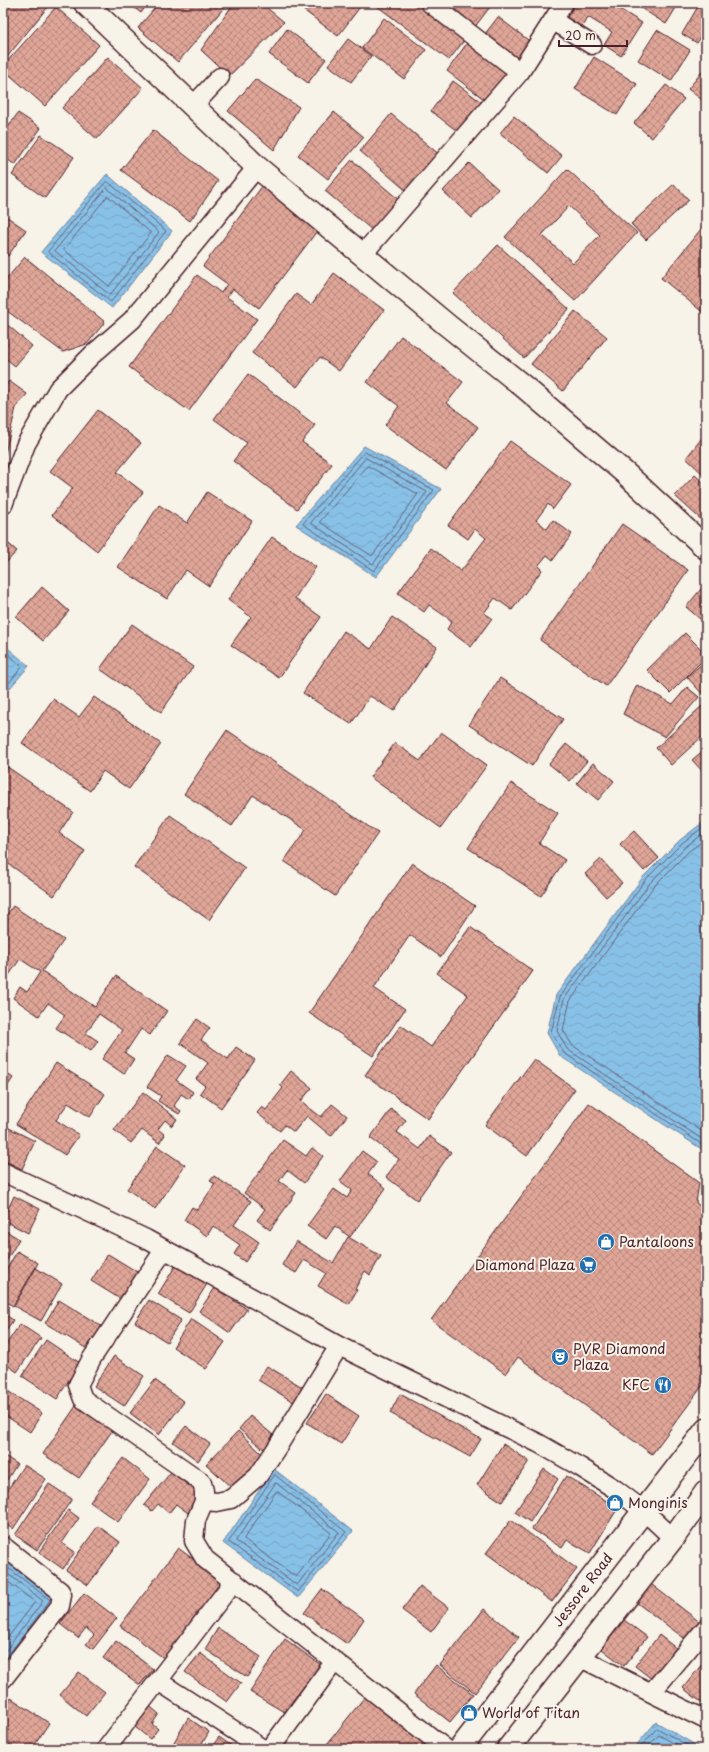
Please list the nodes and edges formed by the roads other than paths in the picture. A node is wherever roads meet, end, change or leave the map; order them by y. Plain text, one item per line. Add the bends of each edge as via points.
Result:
1 (85, 3) edge
2 (430, 3) edge
3 (564, 3) edge
4 (554, 21) junction
5 (592, 45) dead end
6 (520, 72) junction
7 (220, 77) dead end
8 (193, 106) junction
9 (258, 167) junction
10 (362, 255) junction
11 (3, 505) edge
12 (706, 548) edge
13 (3, 1172) edge
14 (164, 1250) junction
15 (339, 1346) junction
16 (706, 1430) edge
17 (706, 1492) edge
18 (204, 1501) junction
19 (644, 1511) junction
20 (673, 1538) junction
21 (3, 1546) edge
22 (234, 1581) junction
23 (706, 1628) edge
24 (579, 1657) junction
25 (335, 1661) junction
26 (3, 1679) edge
27 (158, 1681) junction
28 (651, 1693) junction
29 (706, 1720) edge
30 (106, 1749) edge
31 (263, 1749) edge
32 (270, 1749) edge
33 (446, 1749) edge
34 (460, 1749) edge
35 (508, 1749) edge

1 - 8 street
2 - 6 street
3 - 4 street
4 - 5 street
4 - 6 street
6 - 10 street
7 - 8 street
8 - 9 street
9 - 10 street
9 - 11 street via 132,320 58,389 26,444
10 - 12 street via 523,386 625,473
13 - 14 street via 146,1239
14 - 15 street
14 - 18 street via 92,1358 78,1385 83,1399 202,1482
15 - 18 street via 258,1476 231,1499
15 - 19 street via 538,1443 586,1470
16 - 19 street, Jessore Road
17 - 20 street
18 - 22 street via 196,1520 194,1541 205,1559
19 - 20 street
19 - 34 street, Jessore Road
20 - 24 street
21 - 26 street via 60,1591 62,1600
22 - 25 street
22 - 27 street
23 - 28 street
24 - 28 street
24 - 35 street
25 - 32 street
25 - 33 street
27 - 30 street
27 - 31 street
28 - 29 street

